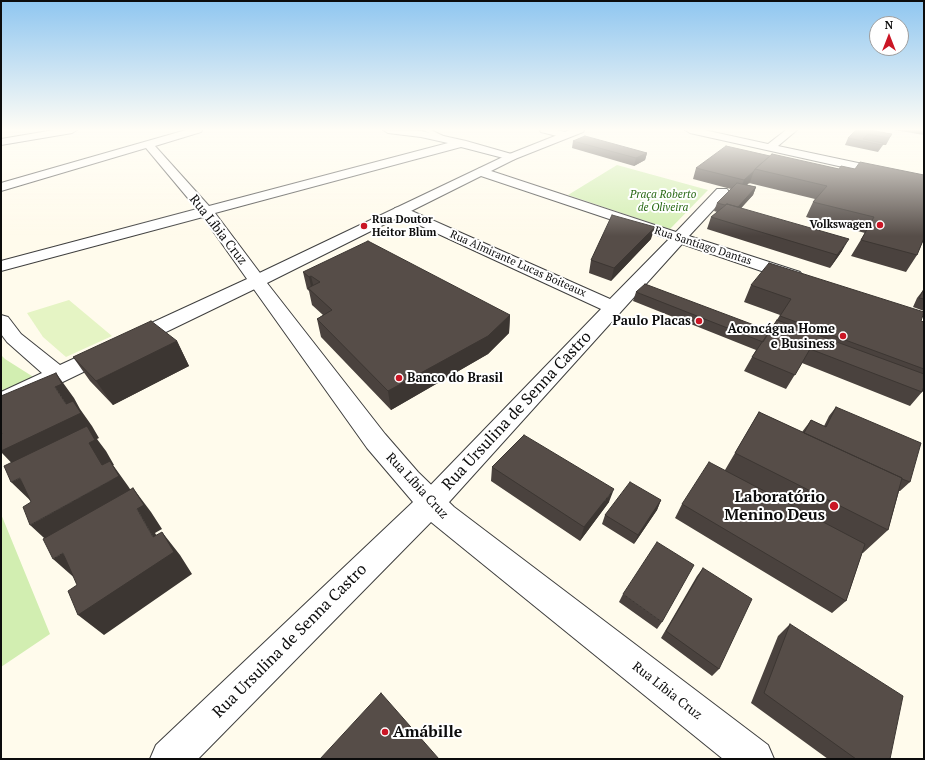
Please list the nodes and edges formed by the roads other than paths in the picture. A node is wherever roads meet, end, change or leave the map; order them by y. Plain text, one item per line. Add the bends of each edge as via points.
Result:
1 (75, 165) edge
2 (167, 165) edge
3 (370, 165) edge
4 (495, 165) edge
5 (852, 165) edge
6 (482, 172) junction
7 (924, 181) edge
8 (1, 187) edge
9 (722, 192) dead end
10 (206, 211) junction
11 (400, 211) junction
12 (679, 238) junction
13 (1, 266) edge
14 (257, 281) junction
15 (812, 282) edge
16 (614, 308) junction
17 (1, 321) edge
18 (58, 375) junction
19 (1, 402) edge
20 (431, 503) junction
21 (170, 759) edge
22 (754, 759) edge

1 - 8 street
2 - 10 street, Rua Líbia Cruz
3 - 10 street
4 - 6 street
5 - 7 street
6 - 11 street
6 - 12 street, Rua Santiago Dantas
9 - 12 street, Rua Ursulina de Senna Castro
10 - 13 street
10 - 14 street, Rua Líbia Cruz
11 - 14 street
11 - 16 street, Rua Almirante Lucas Boiteaux
12 - 15 street, Rua Santiago Dantas
12 - 16 street, Rua Ursulina de Senna Castro
14 - 18 street
14 - 20 street, Rua Líbia Cruz via 376,440
16 - 20 street, Rua Ursulina de Senna Castro
17 - 18 street via 14,338
18 - 19 street
20 - 21 street, Rua Ursulina de Senna Castro
20 - 22 street, Rua Líbia Cruz via 457,528

